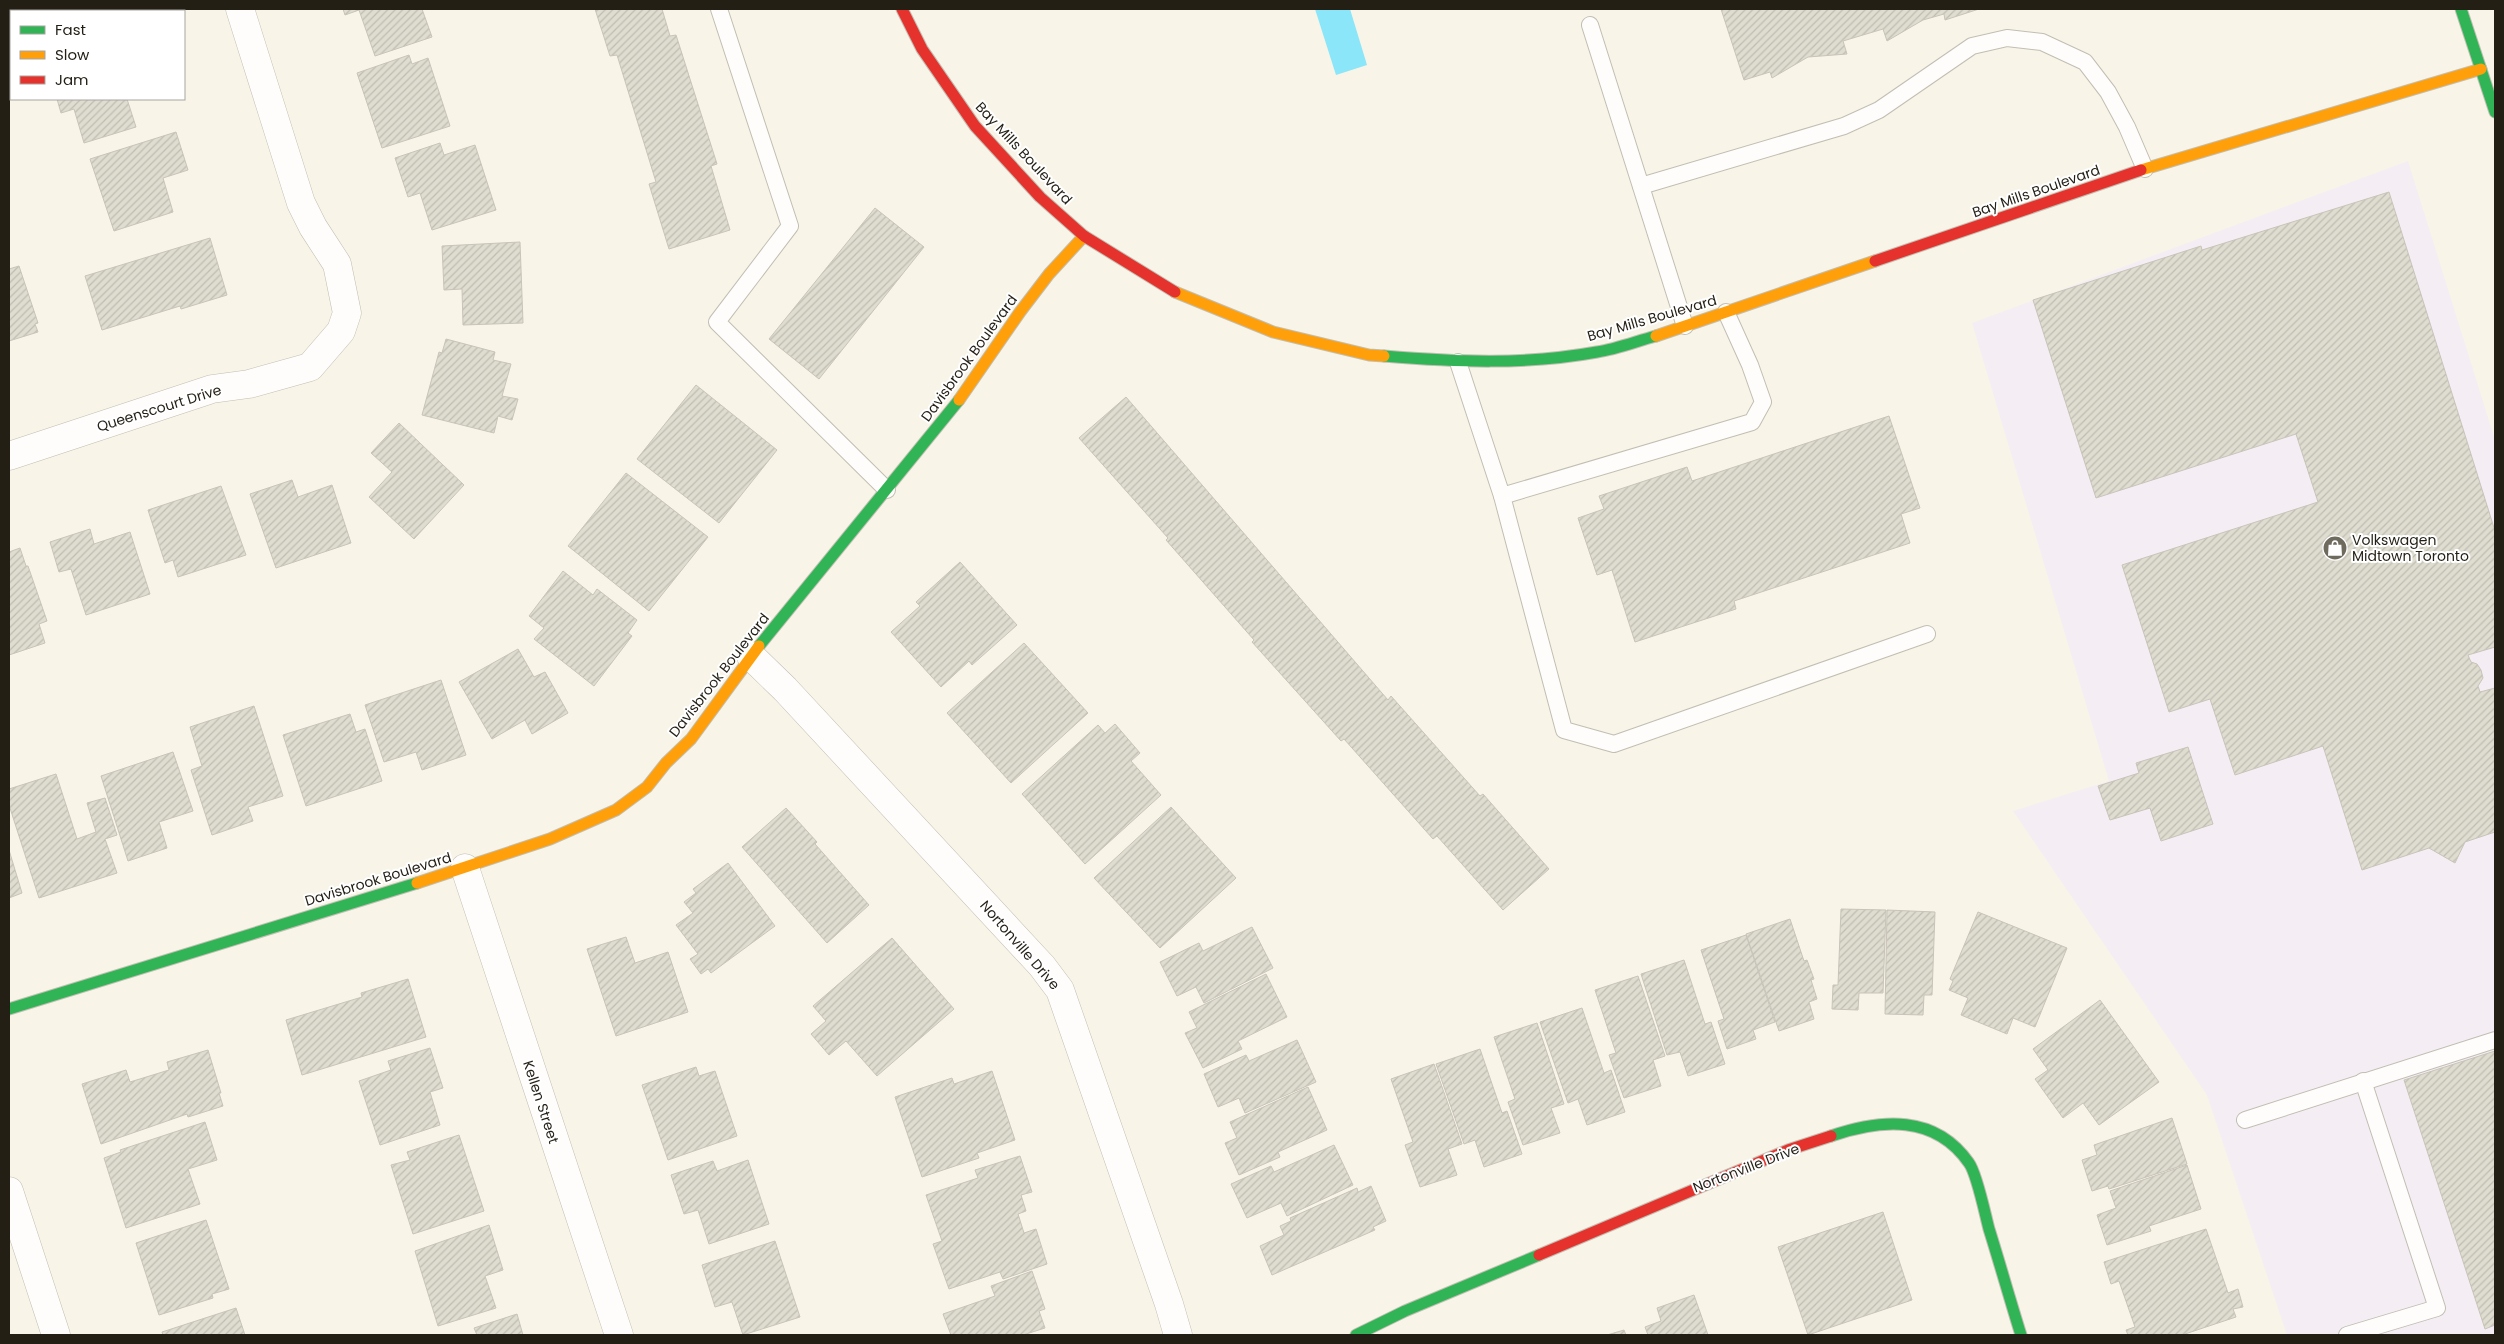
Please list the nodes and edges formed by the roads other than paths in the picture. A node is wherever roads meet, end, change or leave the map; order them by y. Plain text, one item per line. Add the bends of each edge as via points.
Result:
1 (240, 9) edge
2 (719, 9) edge
3 (902, 9) edge
4 (2461, 9) edge
5 (1590, 25) dead end
6 (2488, 66) edge
7 (2495, 112) edge
8 (2145, 169) junction
9 (1641, 186) junction
10 (1084, 236) junction
11 (1726, 312) junction
12 (1685, 326) junction
13 (1458, 362) junction
14 (9, 456) edge
15 (887, 490) junction
16 (1502, 496) junction
17 (1927, 634) dead end
18 (751, 656) junction
19 (465, 868) junction
20 (9, 1009) edge
21 (2495, 1040) edge
22 (2363, 1081) junction
23 (2245, 1120) dead end
24 (9, 1191) edge
25 (56, 1335) edge
26 (619, 1335) edge
27 (1178, 1335) edge
28 (1356, 1335) edge
29 (2021, 1335) edge
30 (2347, 1335) edge

1 - 14 street, Queenscourt Drive via 302,202 313,228 336,264 347,313 341,331 310,367 249,384 212,389
2 - 15 lane via 790,226 717,322
3 - 10 street, Bay Mills Boulevard via 922,49 975,126 1040,197
4 - 6 street
5 - 9 lane
6 - 7 street
6 - 8 street, Bay Mills Boulevard
8 - 9 lane via 2108,92 2085,62 2042,42 2007,38 1972,46 1879,110 1844,126
8 - 11 street, Bay Mills Boulevard
9 - 12 lane
10 - 13 street, Bay Mills Boulevard via 1173,291 1273,332 1369,356
10 - 15 street, Davisbrook Boulevard via 1048,274 962,397
11 - 12 street, Bay Mills Boulevard
11 - 16 lane via 1750,365 1762,402 1752,422
12 - 13 street, Bay Mills Boulevard via 1599,352 1533,361
13 - 16 lane
15 - 18 street, Davisbrook Boulevard
16 - 17 lane via 1564,730 1614,744
18 - 19 street, Davisbrook Boulevard via 691,739 647,787 616,810 550,839
18 - 27 street, Nortonville Drive via 1008,930 1060,990
19 - 20 street, Davisbrook Boulevard
19 - 26 street, Kellen Street
21 - 22 lane
22 - 23 lane
22 - 30 lane via 2438,1308
24 - 25 street
28 - 29 street, Nortonville Drive via 1414,1307 1755,1163 1855,1128 1891,1123 1910,1124 1934,1133 1946,1140 1970,1164

